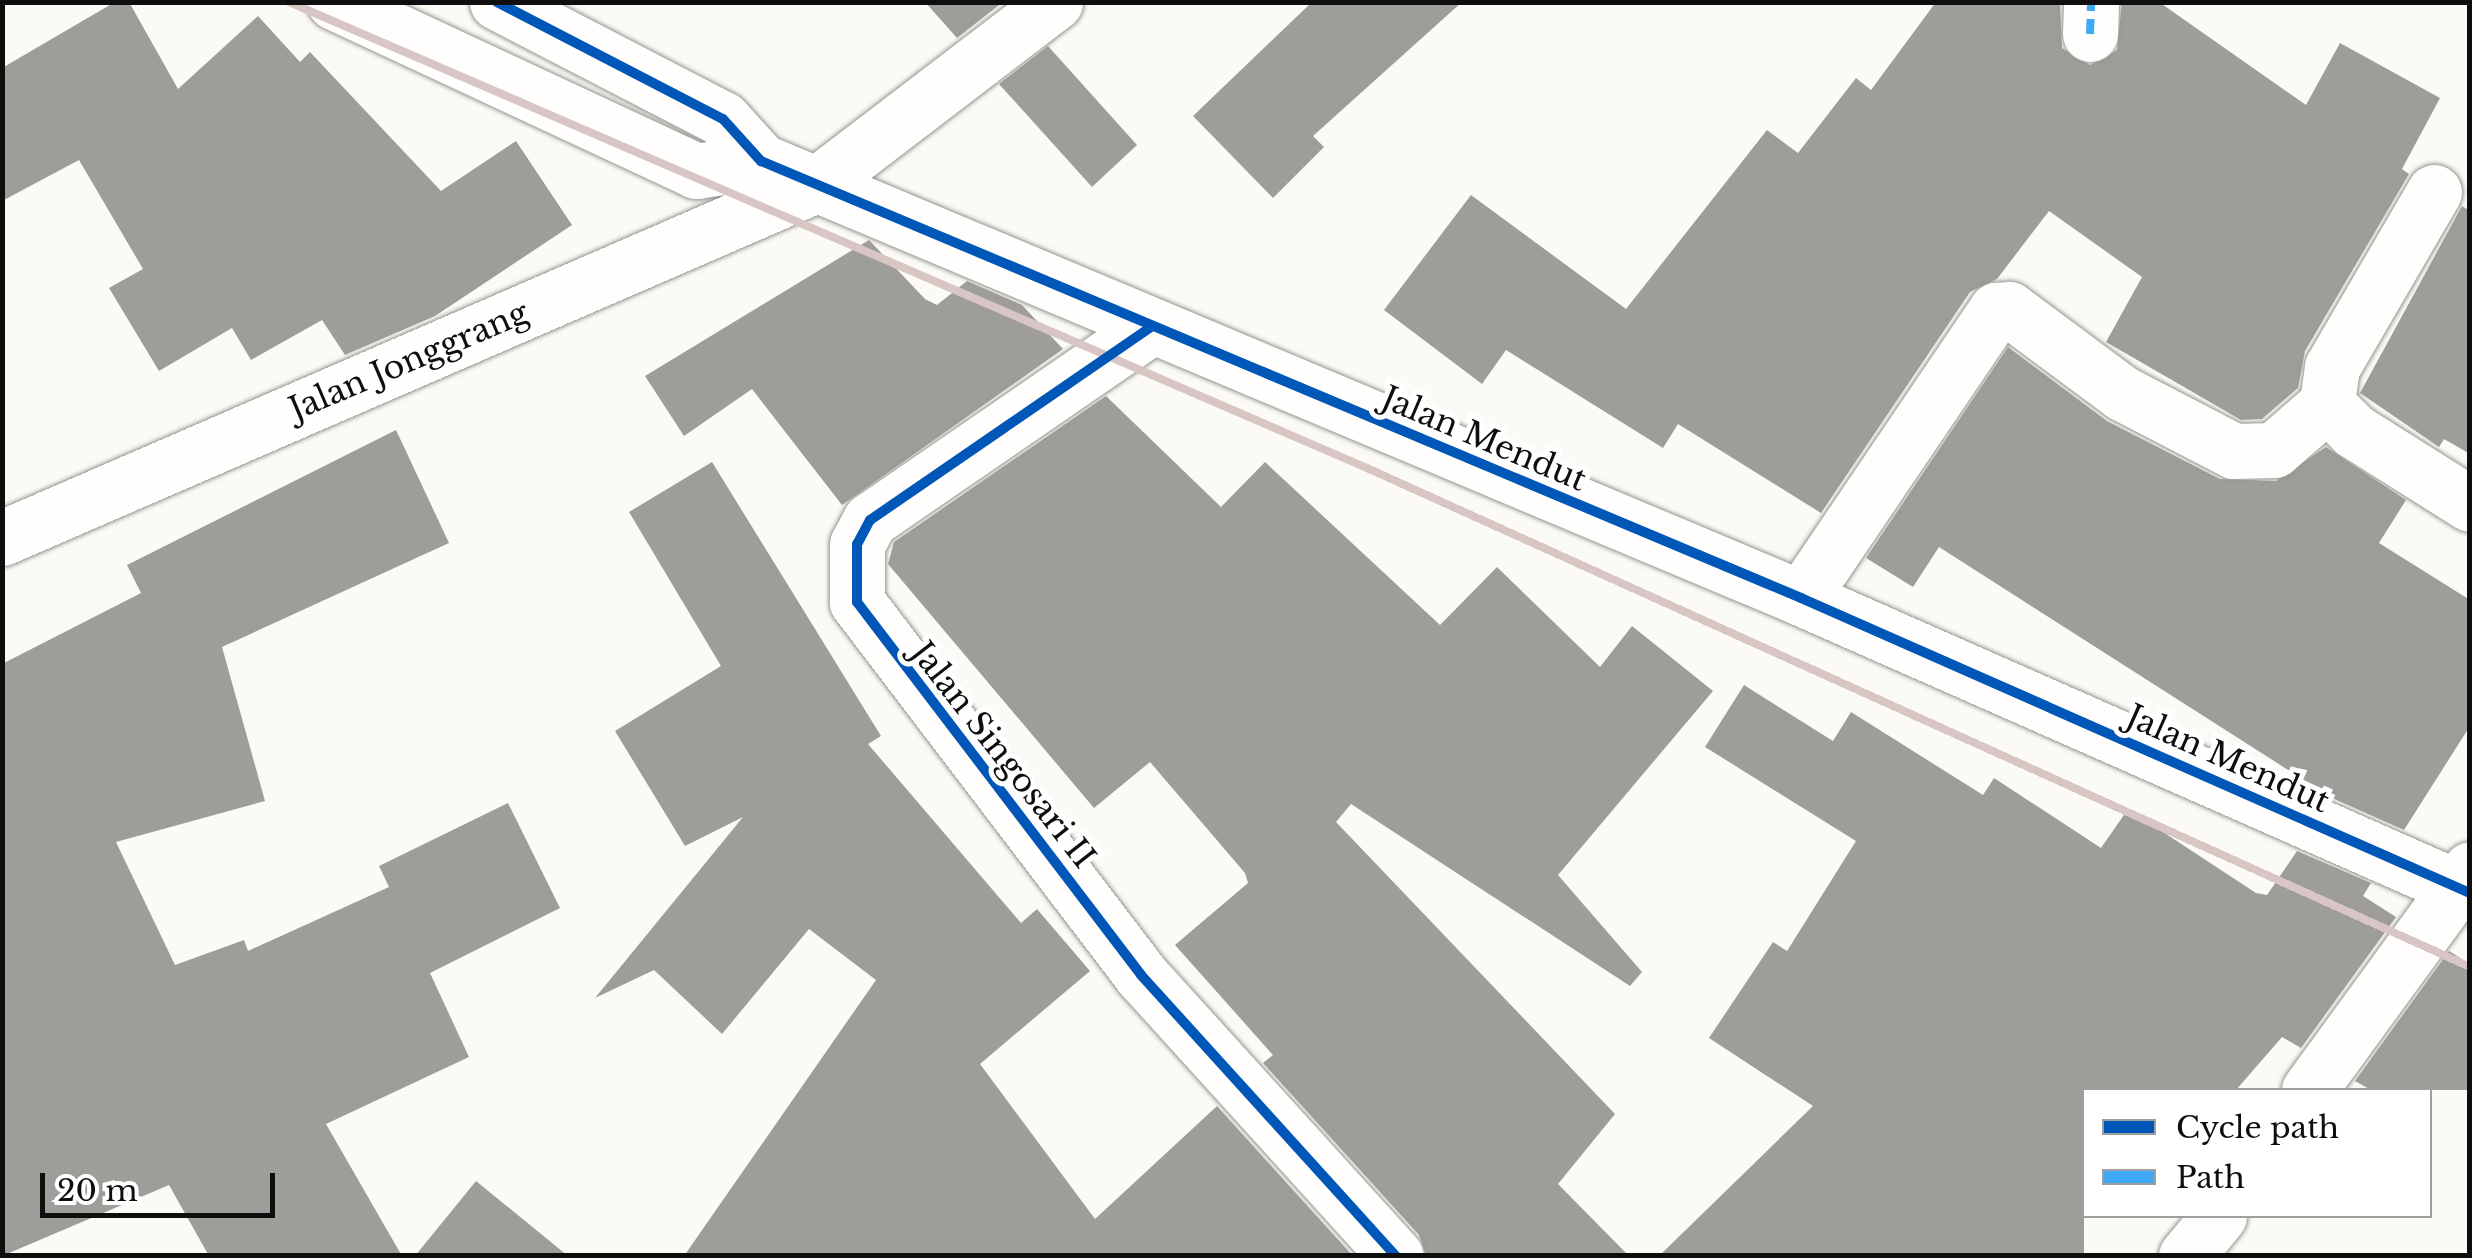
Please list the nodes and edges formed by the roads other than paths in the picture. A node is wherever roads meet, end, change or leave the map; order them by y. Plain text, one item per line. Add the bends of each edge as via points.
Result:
1 (334, 2) edge
2 (1055, 2) edge
3 (509, 9) edge
4 (479, 70) junction
5 (761, 161) junction
6 (816, 185) junction
7 (2434, 192) dead end
8 (1151, 327) junction
9 (2327, 404) junction
10 (2470, 504) edge
11 (2, 538) edge
12 (1801, 598) junction
13 (2465, 883) edge
14 (2311, 1088) edge
15 (2217, 1218) edge
16 (1396, 1256) edge
17 (2186, 1256) edge

1 - 4 street
2 - 6 street, Jalan Jonggrang
3 - 4 street
3 - 5 street, Jalan Mendut via 723,119
4 - 5 street via 696,171
5 - 6 street, Jalan Mendut
6 - 8 street, Jalan Mendut
6 - 11 street, Jalan Jonggrang
7 - 9 street via 2332,367
8 - 12 street, Jalan Mendut
8 - 16 street, Jalan Singosari II via 870,520 856,544 857,602 1141,976
9 - 10 street
9 - 12 street via 2274,450 2234,451 2122,393 2009,309 1996,310
12 - 13 street, Jalan Mendut
13 - 14 street
15 - 17 street

